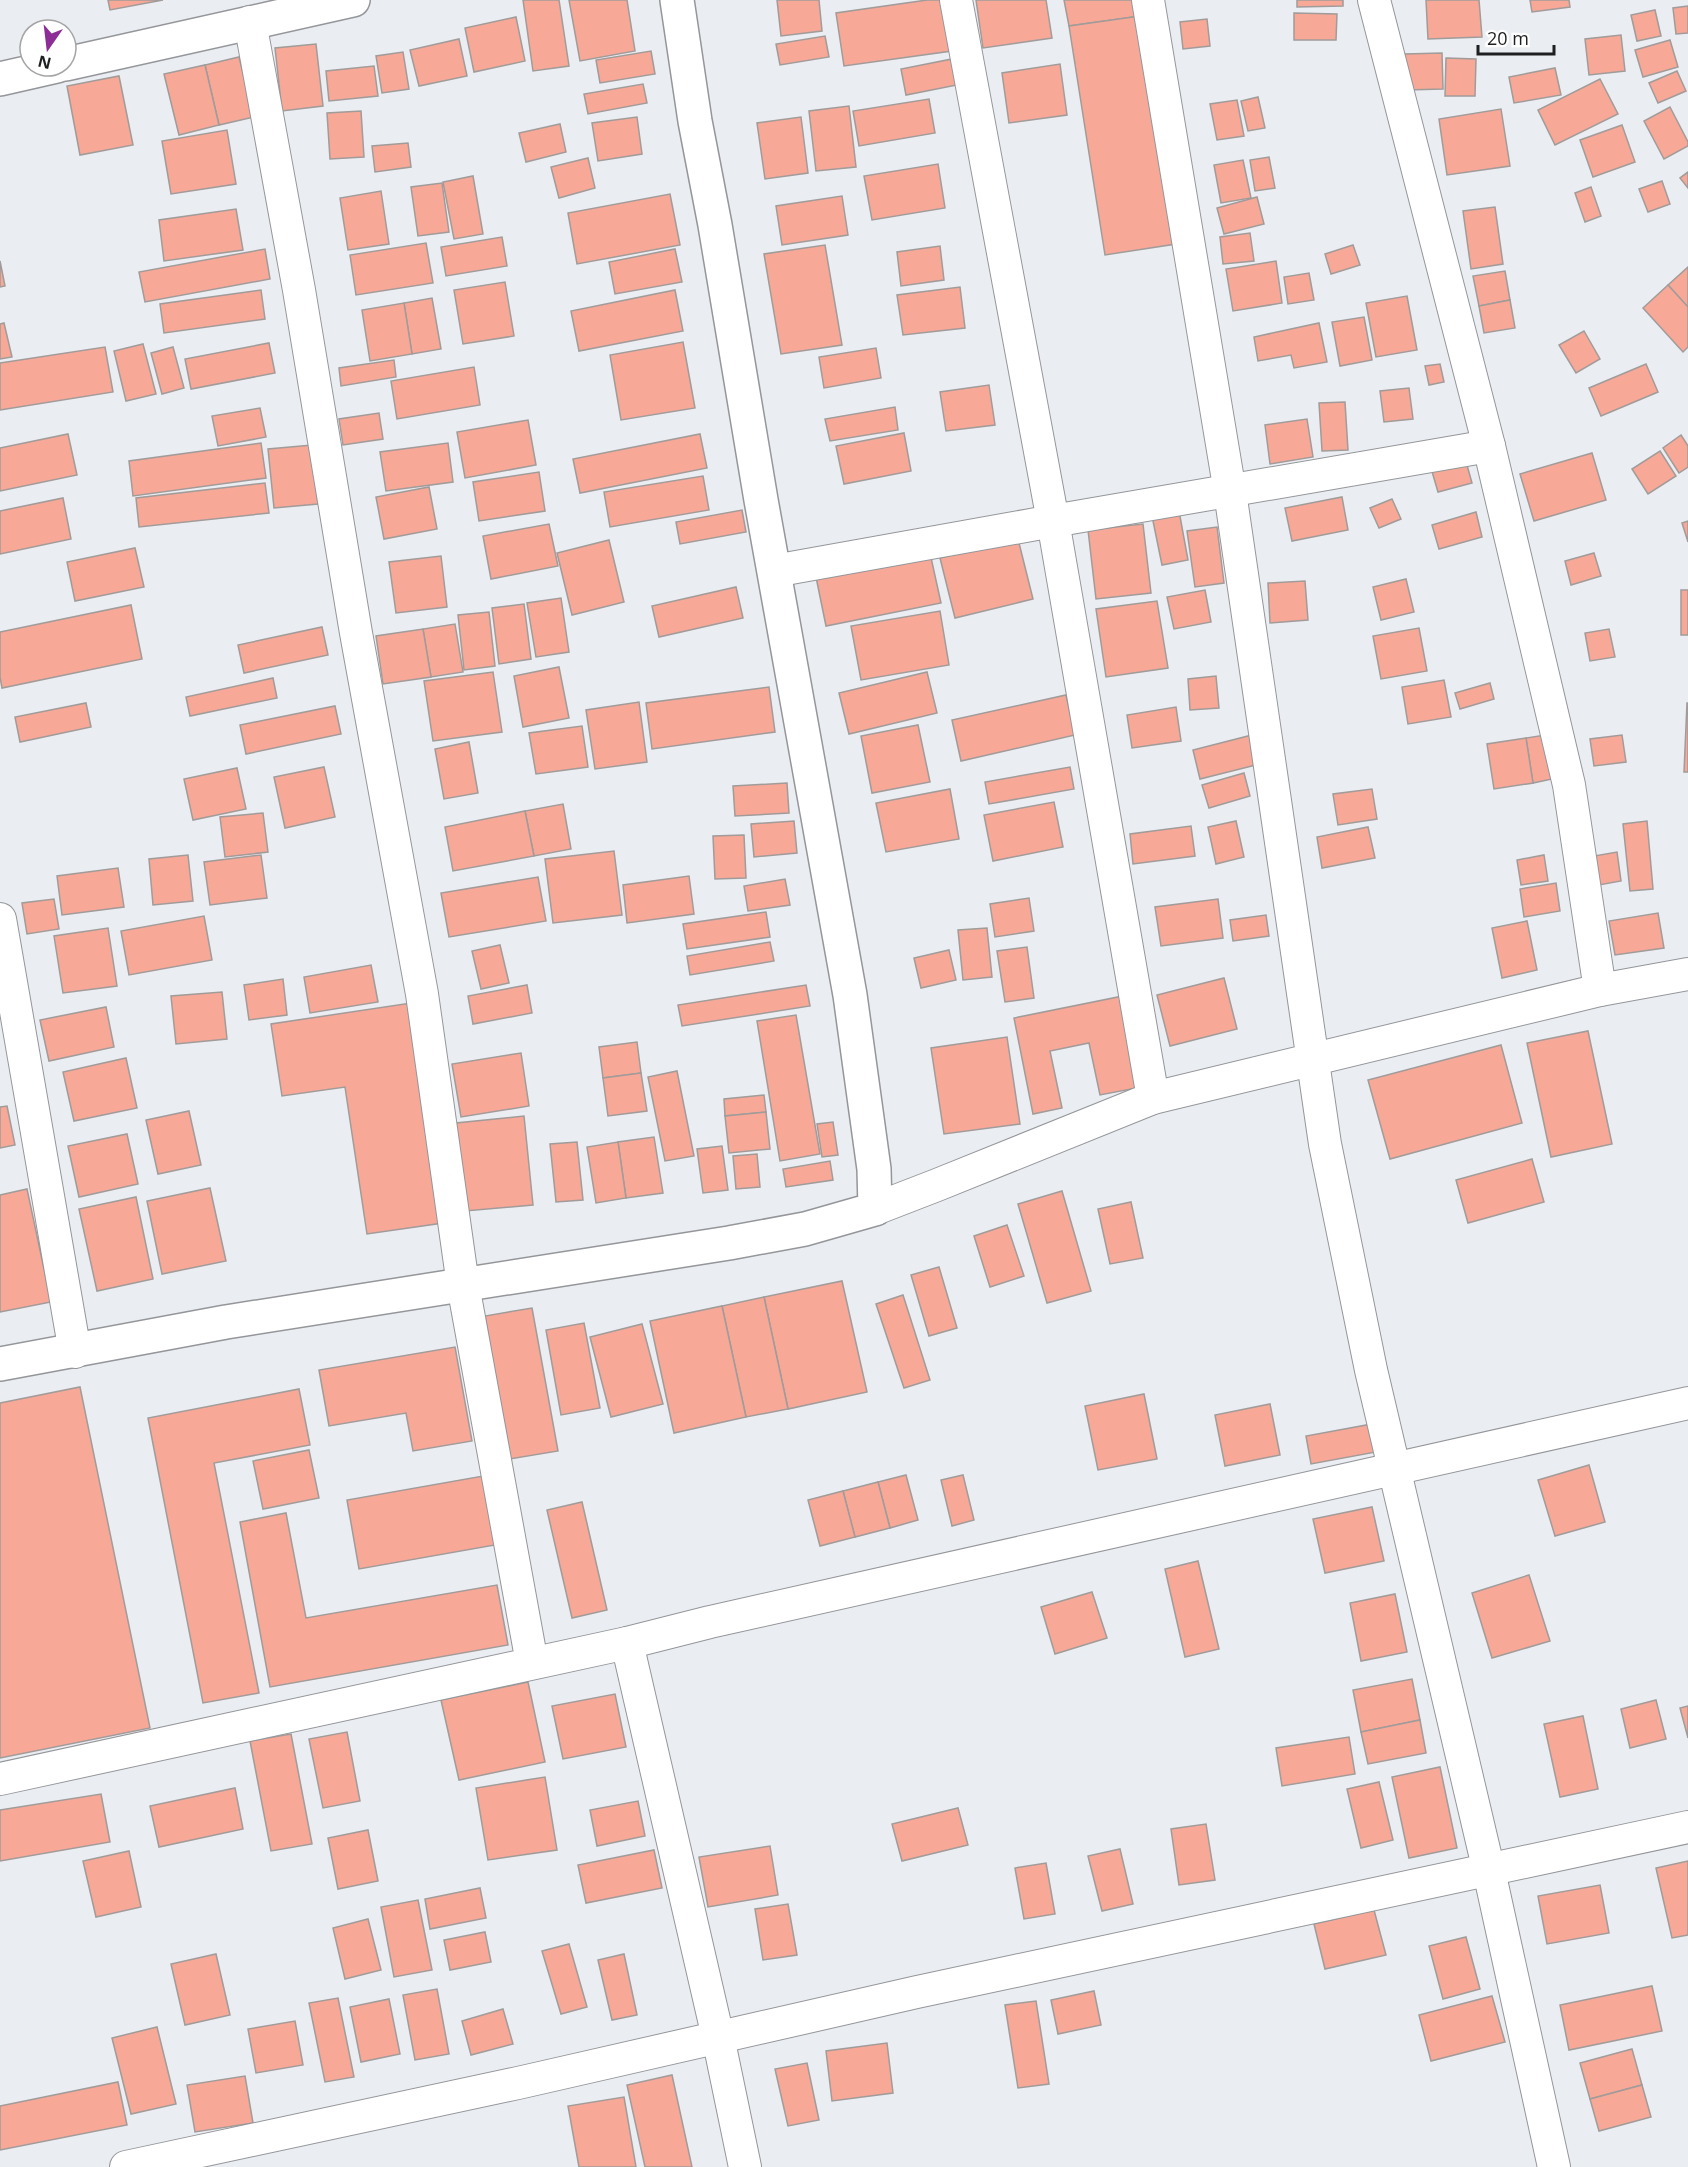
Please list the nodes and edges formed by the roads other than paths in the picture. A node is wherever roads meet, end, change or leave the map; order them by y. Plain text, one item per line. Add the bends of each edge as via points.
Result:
1 (352, 0) edge
2 (676, 0) edge
3 (956, 0) edge
4 (1148, 0) edge
5 (1374, 0) edge
6 (250, 22) junction
7 (78, 61) edge
8 (18, 75) edge
9 (0, 79) edge
10 (1489, 446) junction
11 (1230, 492) junction
12 (1053, 520) junction
13 (774, 571) junction
14 (0, 919) edge
15 (1688, 974) edge
16 (1600, 990) junction
17 (1313, 1059) junction
18 (1154, 1098) junction
19 (874, 1209) junction
20 (463, 1285) junction
21 (75, 1352) junction
22 (0, 1364) edge
23 (1688, 1403) edge
24 (1395, 1468) junction
25 (627, 1643) junction
26 (532, 1663) junction
27 (0, 1779) edge
28 (1688, 1827) edge
29 (1489, 1871) junction
30 (718, 2037) junction
31 (126, 2167) edge
32 (745, 2167) edge
33 (1554, 2167) edge

1 - 6 main road
2 - 13 main road
3 - 12 street
4 - 11 street
5 - 10 street
6 - 7 main road
6 - 20 street via 422,994
8 - 9 main road
10 - 11 street
10 - 16 street via 1569,785
11 - 12 street
11 - 17 street
12 - 13 street
12 - 18 street
13 - 19 main road via 850,995 874,1169
14 - 21 street
15 - 16 street
16 - 17 street
17 - 18 street
17 - 24 street via 1335,1198
18 - 19 street
19 - 20 main road via 758,1238
20 - 21 main road via 226,1322
20 - 26 street
21 - 22 main road
23 - 24 street
24 - 25 street
24 - 29 street
25 - 26 street
25 - 30 street
26 - 27 street
28 - 29 street
29 - 30 street
29 - 33 street
30 - 31 street
30 - 32 street

